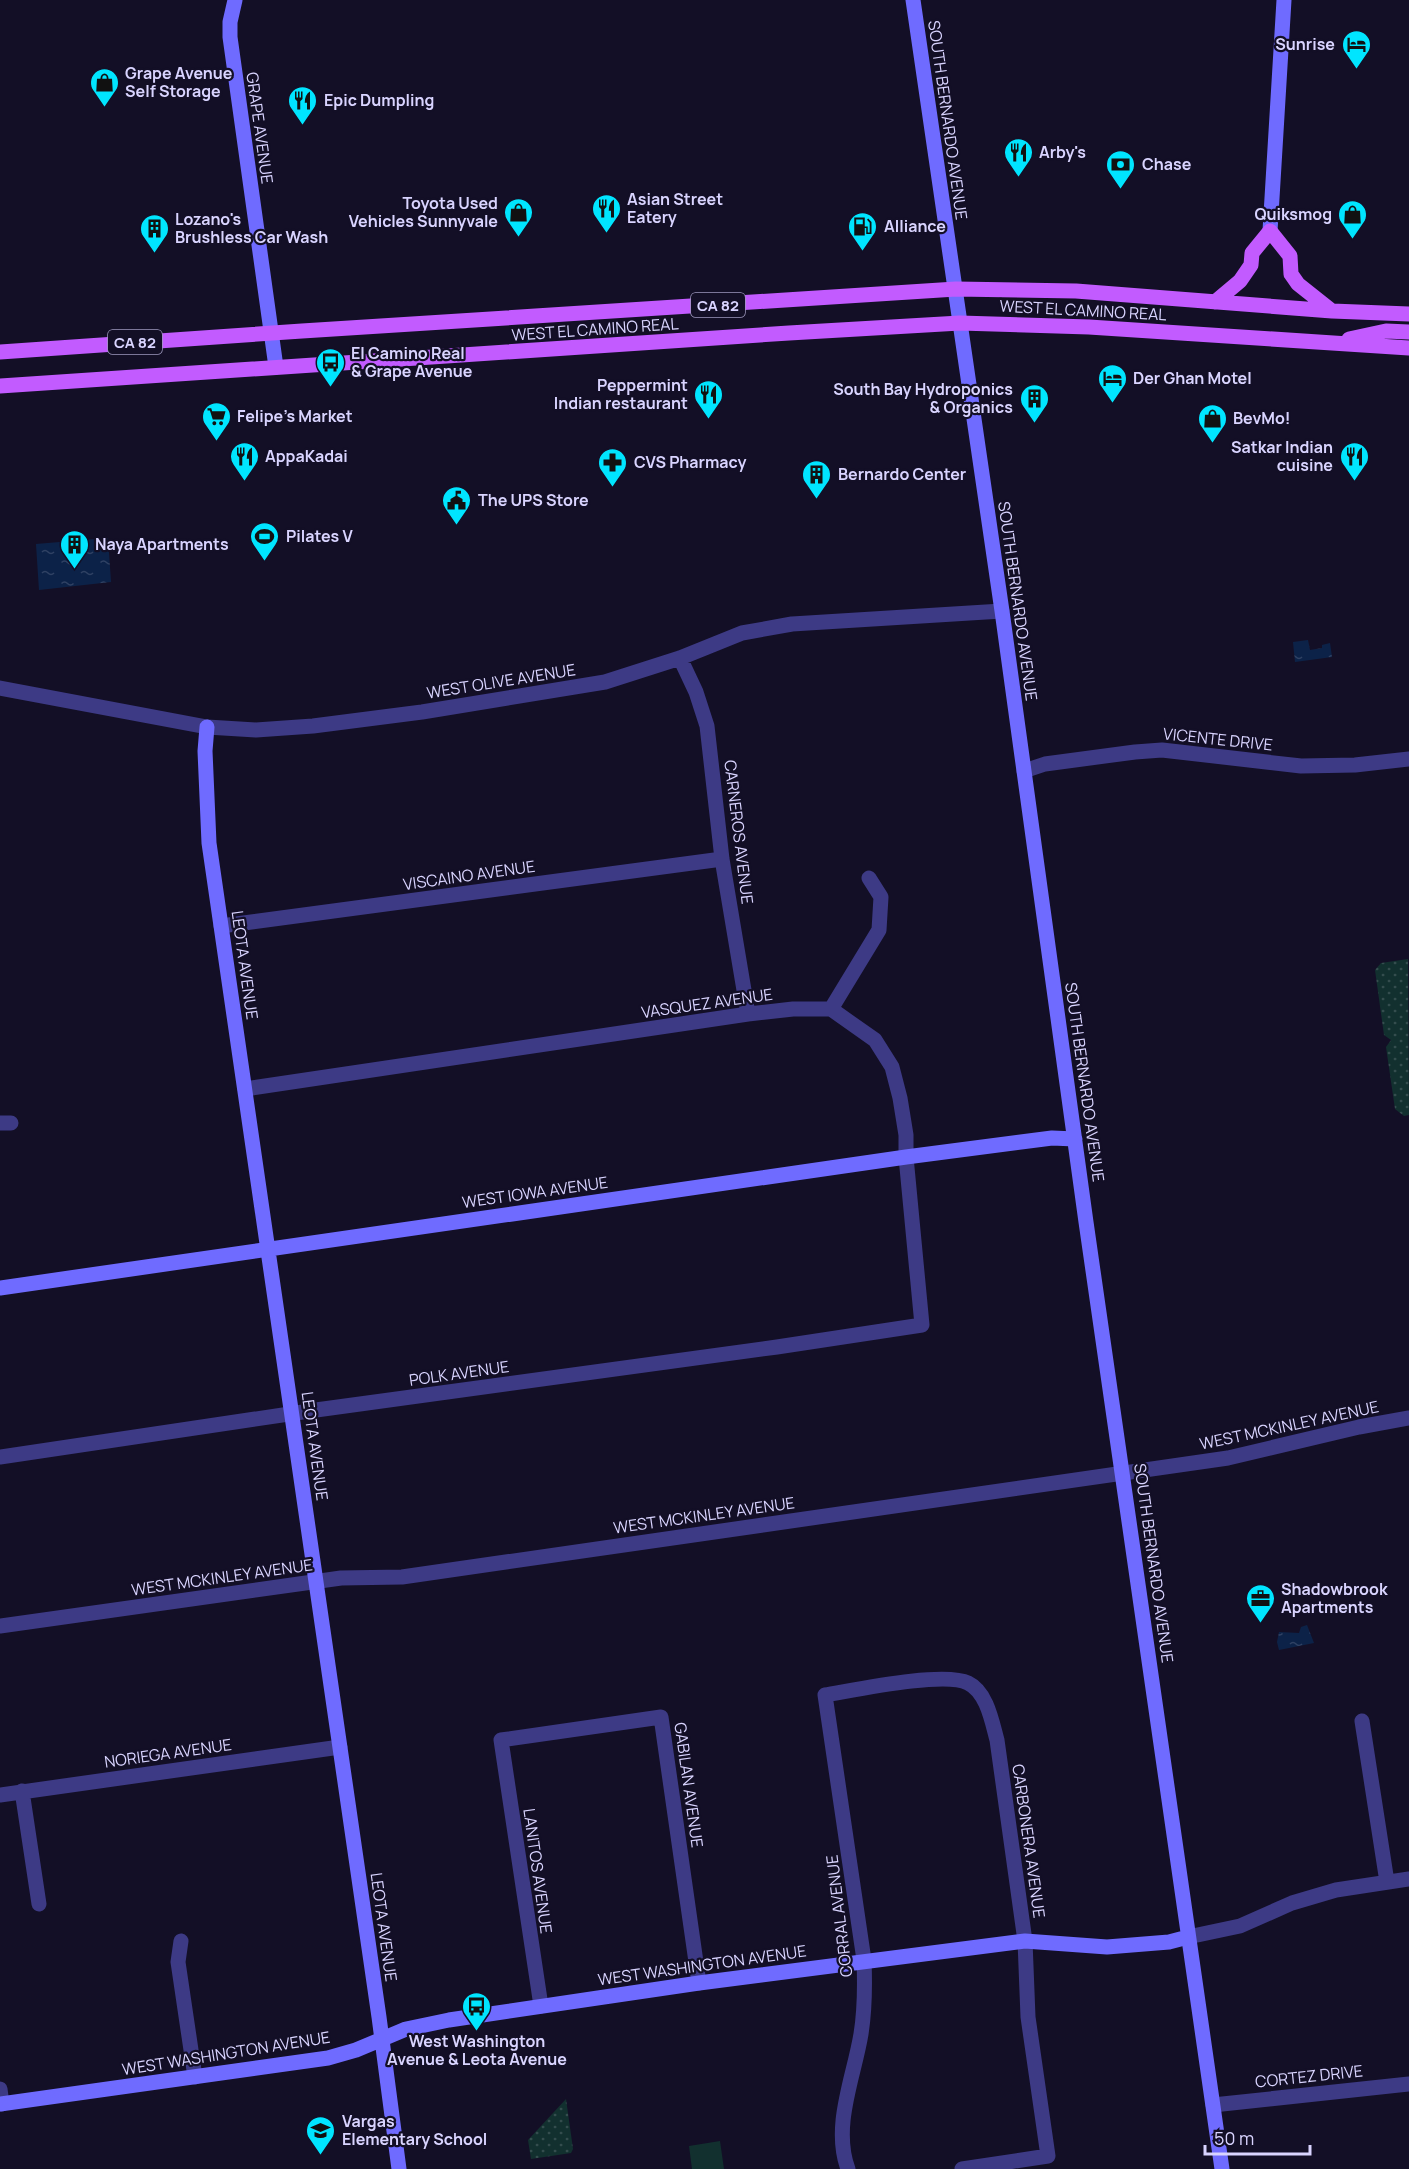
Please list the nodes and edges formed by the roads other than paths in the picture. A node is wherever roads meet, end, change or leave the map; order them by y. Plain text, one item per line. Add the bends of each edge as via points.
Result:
1 (235, 0) edge
2 (913, 0) edge
3 (1284, 0) edge
4 (1270, 231) junction
5 (956, 289) junction
6 (1215, 302) junction
7 (1332, 311) junction
8 (1409, 314) edge
9 (960, 324) junction
10 (1409, 332) edge
11 (271, 333) junction
12 (1328, 343) junction
13 (1409, 348) edge
14 (0, 352) edge
15 (276, 367) junction
16 (0, 386) edge
17 (1002, 611) junction
18 (680, 658) junction
19 (0, 688) edge
20 (207, 727) junction
21 (1409, 759) edge
22 (1024, 771) junction
23 (722, 859) junction
24 (869, 878) dead end
25 (221, 926) junction
26 (831, 1009) junction
27 (748, 1014) junction
28 (245, 1089) junction
29 (1075, 1139) junction
30 (906, 1157) junction
31 (268, 1249) junction
32 (0, 1288) edge
33 (292, 1414) junction
34 (1409, 1418) edge
35 (0, 1456) edge
36 (1123, 1474) junction
37 (316, 1582) junction
38 (0, 1626) edge
39 (825, 1695) joint
40 (1362, 1721) dead end
41 (501, 1740) joint
42 (340, 1747) junction
43 (22, 1791) junction
44 (0, 1795) edge
45 (1409, 1879) edge
46 (1387, 1882) junction
47 (39, 1904) dead end
48 (1188, 1937) junction
49 (181, 1941) dead end
50 (1025, 1941) junction
51 (864, 1960) junction
52 (699, 1983) junction
53 (541, 2006) junction
54 (382, 2039) junction
55 (195, 2077) junction
56 (1409, 2084) edge
57 (1, 2099) edge
58 (1213, 2105) junction
59 (399, 2169) edge
60 (848, 2169) edge
61 (962, 2169) edge
62 (1222, 2169) edge

1 - 11 street, GRAPE AVENUE via 230,37
2 - 5 street, SOUTH BERNARDO AVENUE
3 - 4 street
4 - 6 main road via 1252,253 1251,265 1240,281
4 - 7 main road via 1290,256 1291,274 1298,284
5 - 6 main road, WEST EL CAMINO REAL / CA 82 via 1076,291
5 - 9 street, SOUTH BERNARDO AVENUE
5 - 11 main road, WEST EL CAMINO REAL / CA 82
6 - 7 main road, WEST EL CAMINO REAL / CA 82
7 - 8 main road, WEST EL CAMINO REAL / CA 82
9 - 12 main road, WEST EL CAMINO REAL / CA 82 via 1089,327
9 - 15 main road, WEST EL CAMINO REAL / CA 82
9 - 17 street, SOUTH BERNARDO AVENUE
10 - 12 main road via 1386,331
11 - 14 main road, WEST EL CAMINO REAL / CA 82
11 - 15 street, GRAPE AVENUE
12 - 13 main road, WEST EL CAMINO REAL / CA 82
15 - 16 main road, WEST EL CAMINO REAL / CA 82
17 - 18 street, WEST OLIVE AVENUE via 792,624 742,633
17 - 22 street, SOUTH BERNARDO AVENUE
18 - 20 street, WEST OLIVE AVENUE via 605,682 422,712 302,727
18 - 23 street, CARNEROS AVENUE via 707,726
19 - 20 street, WEST OLIVE AVENUE
20 - 25 street, LEOTA AVENUE via 209,843
21 - 22 street, VICENTE DRIVE via 1301,766 1162,750 1045,764
22 - 29 street, SOUTH BERNARDO AVENUE
23 - 25 street, VISCAINO AVENUE
23 - 27 street, CARNEROS AVENUE
24 - 26 street via 881,897 879,930
25 - 28 street, LEOTA AVENUE
26 - 27 street, VASQUEZ AVENUE
26 - 30 street via 875,1040 892,1067 905,1125
27 - 28 street, VASQUEZ AVENUE
28 - 31 street, LEOTA AVENUE
29 - 30 street, WEST IOWA AVENUE via 1052,1138
29 - 36 street, SOUTH BERNARDO AVENUE
30 - 31 street, WEST IOWA AVENUE
30 - 33 street, POLK AVENUE via 922,1325
31 - 32 street, WEST IOWA AVENUE
31 - 33 street, LEOTA AVENUE
33 - 35 street, POLK AVENUE
33 - 37 street, LEOTA AVENUE
34 - 36 street, WEST MCKINLEY AVENUE via 1243,1456
36 - 37 street, WEST MCKINLEY AVENUE via 402,1576
36 - 48 street, SOUTH BERNARDO AVENUE
37 - 38 street, WEST MCKINLEY AVENUE
37 - 42 street, LEOTA AVENUE
39 - 50 street, CARBONERA AVENUE via 925,1679 968,1683 981,1693 997,1740
39 - 51 street, CORRAL AVENUE
40 - 46 street
41 - 52 street, GABILAN AVENUE via 661,1717
41 - 53 street, LANITOS AVENUE
42 - 43 street, NORIEGA AVENUE
42 - 54 street, LEOTA AVENUE
43 - 44 street, NORIEGA AVENUE
43 - 47 street
45 - 46 street, WEST WASHINGTON AVENUE
46 - 48 street, WEST WASHINGTON AVENUE via 1296,1901 1240,1926
48 - 50 street, WEST WASHINGTON AVENUE via 1107,1947
48 - 58 street, SOUTH BERNARDO AVENUE
49 - 55 street via 178,1962
50 - 51 street, WEST WASHINGTON AVENUE
50 - 61 street, CARBONERA AVENUE via 1028,2017 1048,2156
51 - 52 street, WEST WASHINGTON AVENUE
51 - 60 street, CORRAL AVENUE via 861,2034 843,2122 843,2155
52 - 53 street, WEST WASHINGTON AVENUE
53 - 54 street, WEST WASHINGTON AVENUE via 449,2020 406,2029
54 - 55 street, WEST WASHINGTON AVENUE via 328,2058
54 - 59 street, LEOTA AVENUE
55 - 57 street, WEST WASHINGTON AVENUE
56 - 58 street, CORTEZ DRIVE
58 - 62 street, SOUTH BERNARDO AVENUE

